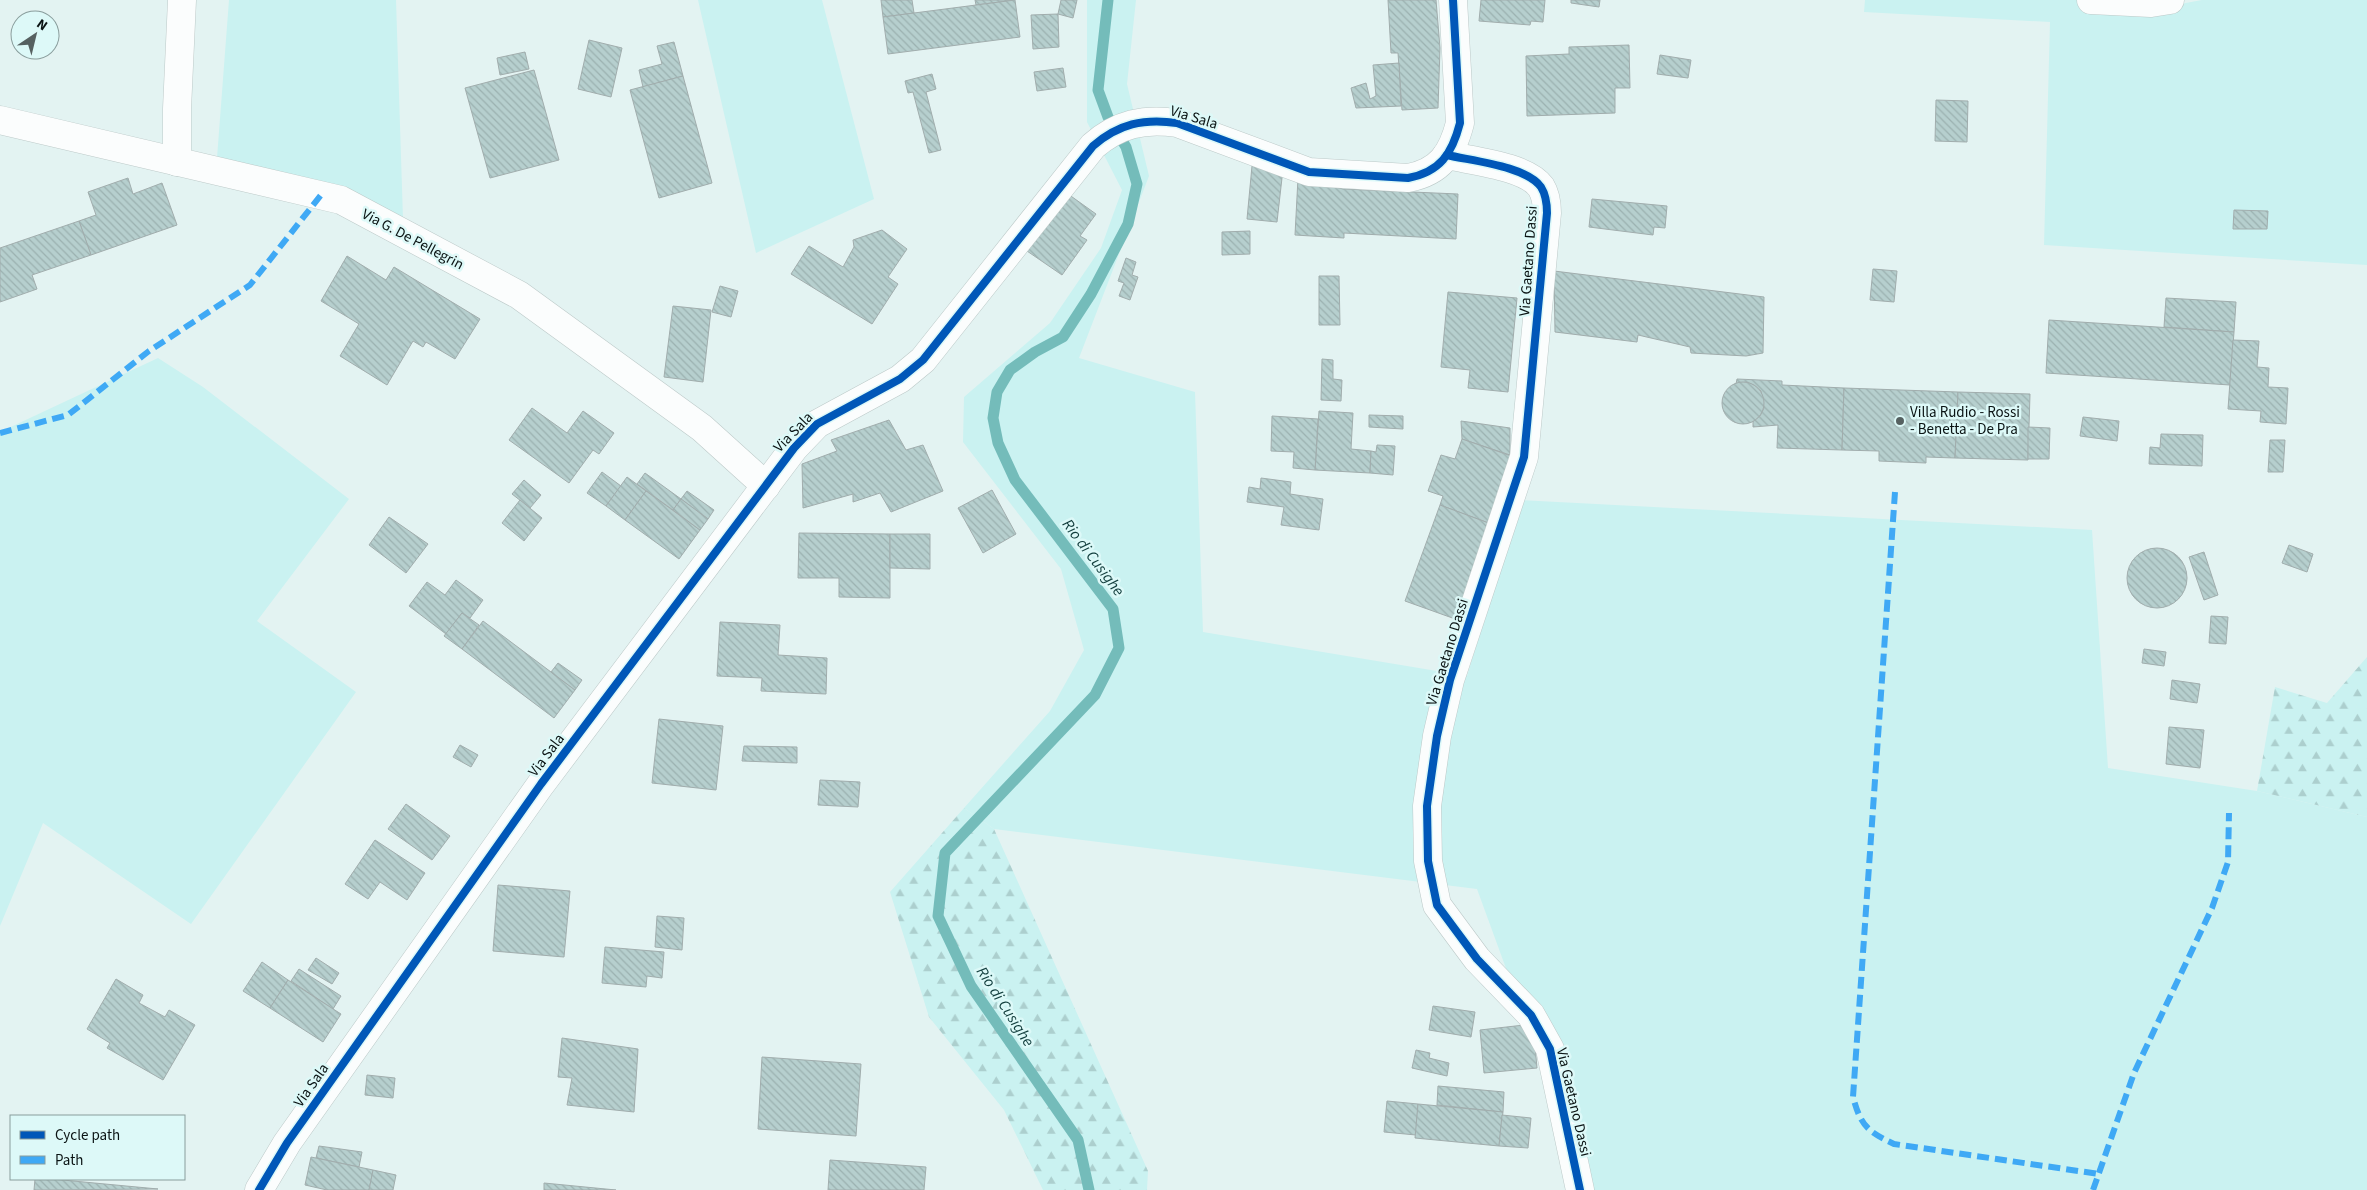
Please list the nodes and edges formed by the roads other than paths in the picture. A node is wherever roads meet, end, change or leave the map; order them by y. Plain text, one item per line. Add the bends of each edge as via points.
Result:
1 (182, 0) edge
2 (1453, 0) edge
3 (2091, 0) edge
4 (2170, 0) edge
5 (0, 120) edge
6 (1447, 155) junction
7 (177, 162) junction
8 (766, 486) junction
9 (258, 1190) edge
10 (1580, 1190) edge

1 - 7 street
2 - 6 street, Via Sala via 1460,123
3 - 4 street
5 - 7 street, Via G. De Pellegrin
6 - 8 street, Via Sala via 1436,169 1408,178 1309,172 1177,123 1158,120 1120,128 1094,146 923,360 900,379 817,424 794,448
6 - 10 street, Via Gaetano Dassi via 1520,172 1532,178 1541,186 1547,213 1524,457 1445,699 1427,806 1428,861 1436,905 1477,959 1530,1015 1550,1049
7 - 8 street, Via G. De Pellegrin via 341,200 519,295 702,428
8 - 9 street, Via Sala via 541,784 287,1143

